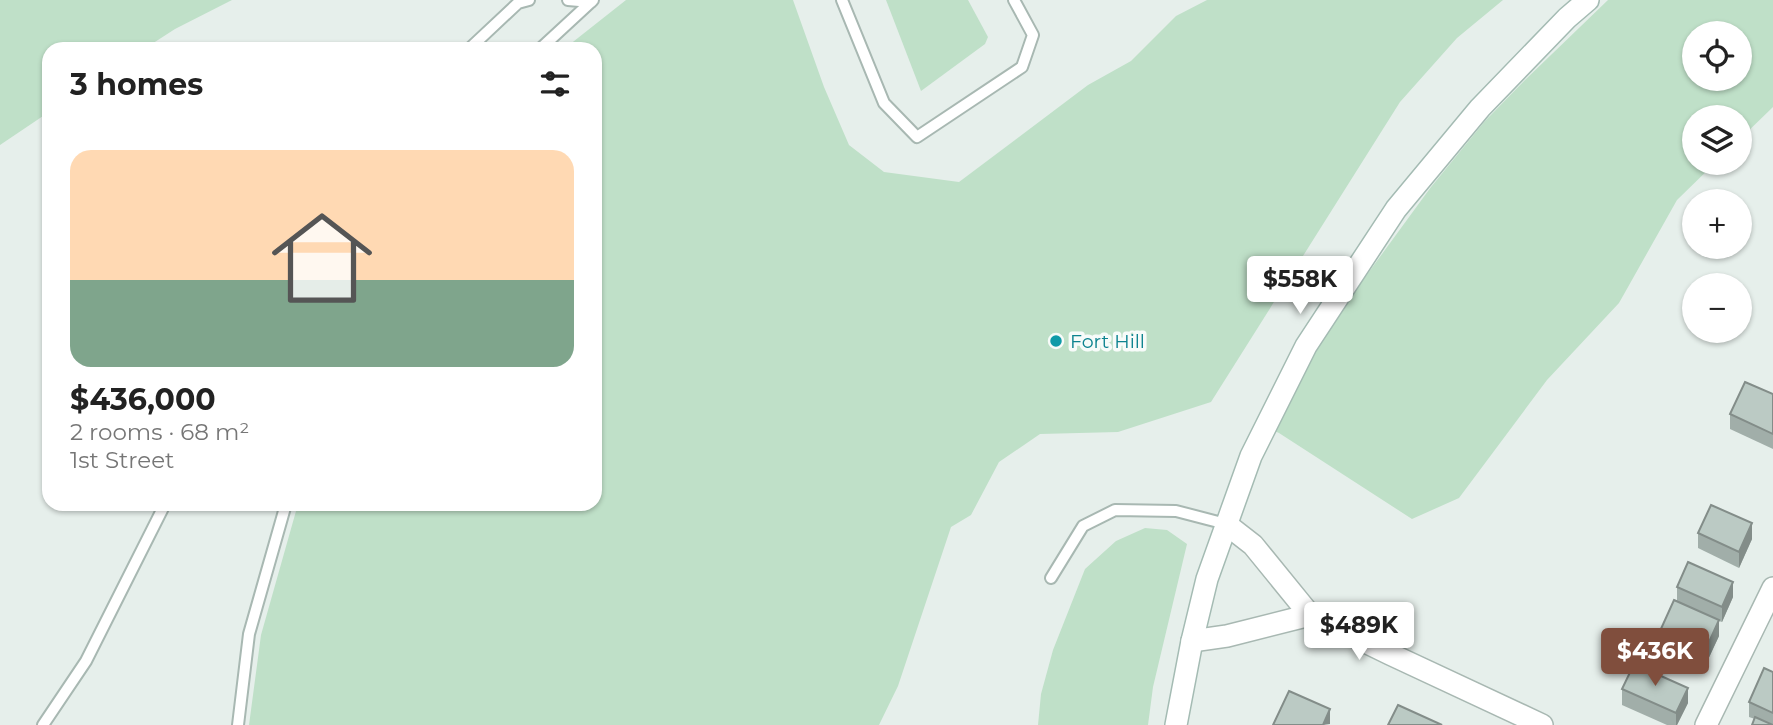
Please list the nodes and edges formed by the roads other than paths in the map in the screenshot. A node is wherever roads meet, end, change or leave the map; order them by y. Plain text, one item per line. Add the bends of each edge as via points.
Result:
1 (529, 0) edge
2 (568, 0) edge
3 (842, 0) edge
4 (1014, 0) edge
5 (1588, 0) edge
6 (592, 1) edge
7 (476, 42) edge
8 (548, 42) edge
9 (161, 511) edge
10 (284, 511) edge
11 (1226, 524) junction
12 (1051, 578) dead end
13 (1773, 589) edge
14 (1310, 615) junction
15 (1192, 641) junction
16 (43, 725) edge
17 (239, 725) edge
18 (1176, 725) edge
19 (1542, 725) edge
20 (1706, 725) edge

1 - 7 lane via 518,3
2 - 6 lane
3 - 4 lane via 884,103 917,137 1021,67 1033,35
5 - 11 main road via 1480,108 1396,209 1306,346 1251,456
6 - 8 lane
9 - 16 lane via 86,661
10 - 17 lane via 248,634
11 - 12 lane via 1176,511 1115,510 1083,526
11 - 14 main road via 1253,545
11 - 15 main road
13 - 20 main road
14 - 15 main road
14 - 19 main road
15 - 18 main road

